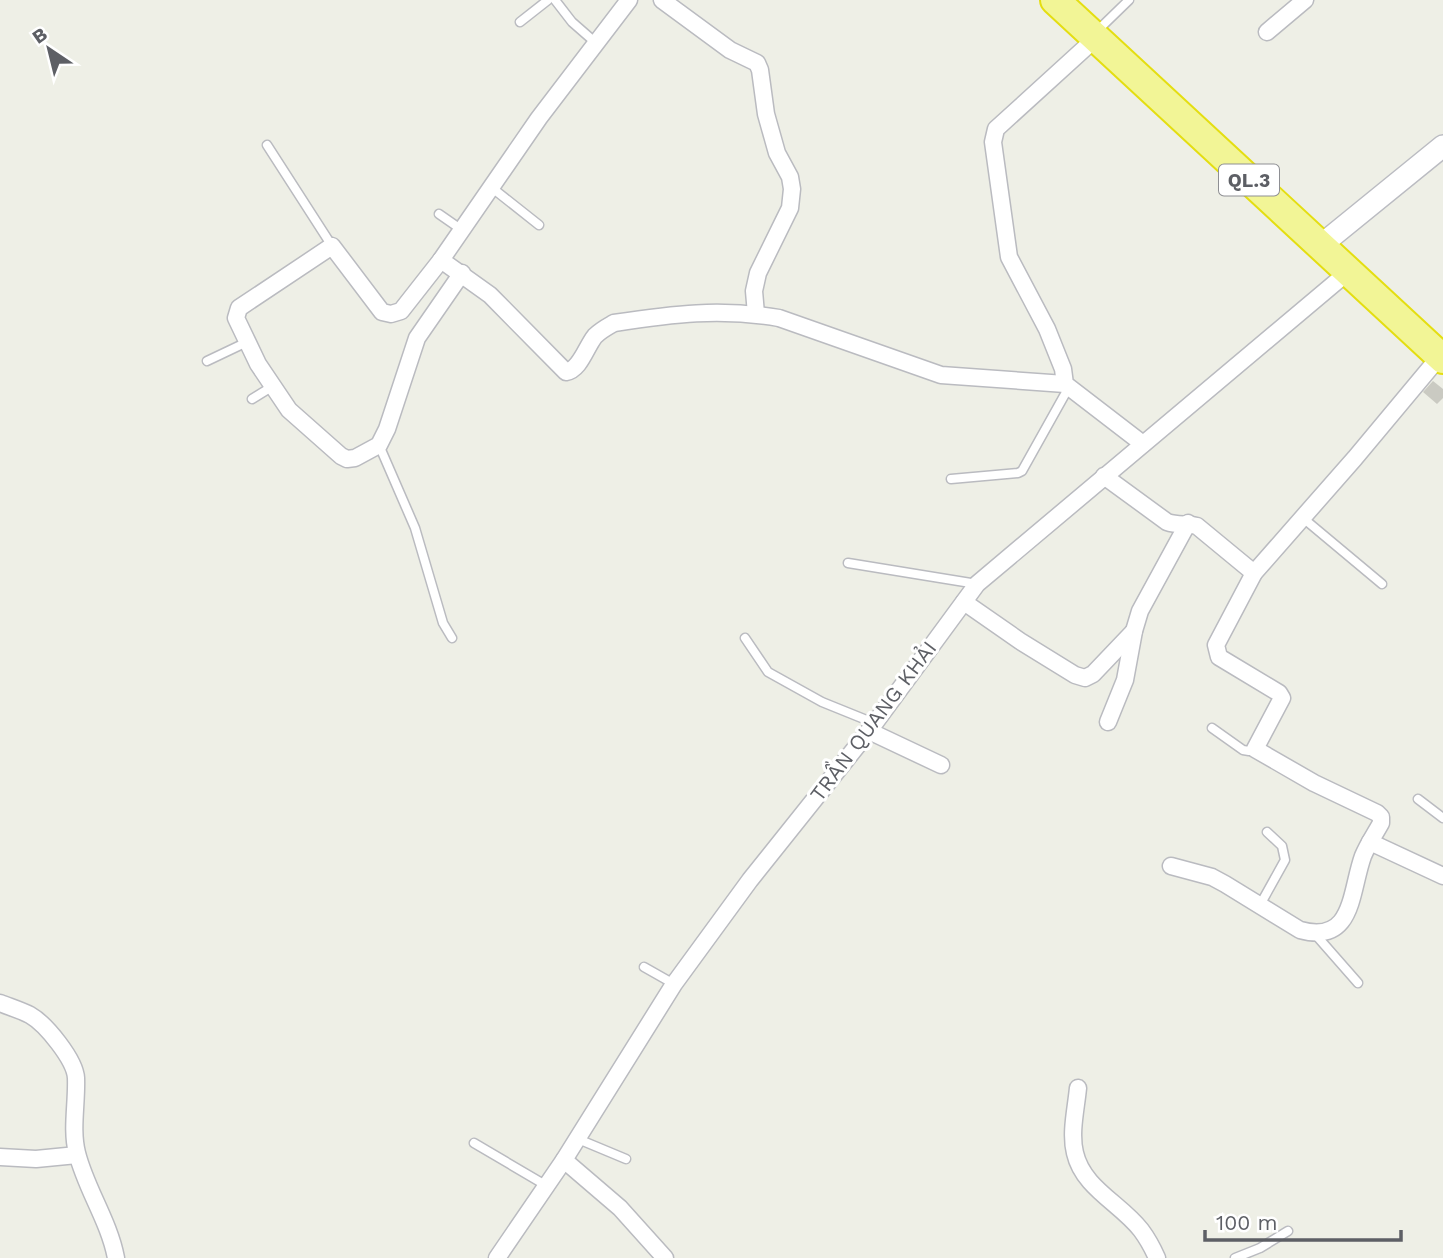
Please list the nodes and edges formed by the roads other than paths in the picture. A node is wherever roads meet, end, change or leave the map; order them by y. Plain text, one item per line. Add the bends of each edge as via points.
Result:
1 (548, 0) edge
2 (555, 0) edge
3 (629, 0) edge
4 (662, 0) edge
5 (1055, 0) edge
6 (1129, 0) edge
7 (1306, 0) edge
8 (520, 22) dead end
9 (1267, 32) dead end
10 (1095, 36) junction
11 (596, 43) junction
12 (267, 145) dead end
13 (1443, 146) edge
14 (491, 187) junction
15 (439, 214) dead end
16 (539, 225) dead end
17 (462, 230) junction
18 (332, 246) junction
19 (1320, 246) junction
20 (441, 260) junction
21 (1348, 272) junction
22 (462, 273) junction
23 (756, 314) junction
24 (247, 342) junction
25 (1441, 357) edge
26 (207, 361) dead end
27 (1067, 385) junction
28 (273, 386) junction
29 (252, 399) dead end
30 (1143, 444) junction
31 (379, 445) junction
32 (1104, 476) junction
33 (951, 479) dead end
34 (1303, 518) junction
35 (1188, 523) junction
36 (848, 563) dead end
37 (1254, 573) junction
38 (977, 584) junction
39 (1382, 584) dead end
40 (964, 602) junction
41 (1134, 631) junction
42 (452, 638) dead end
43 (745, 638) dead end
44 (1108, 722) dead end
45 (872, 727) junction
46 (1212, 728) dead end
47 (1255, 749) junction
48 (941, 765) dead end
49 (1418, 799) dead end
50 (1443, 818) edge
51 (1268, 832) dead end
52 (1370, 842) junction
53 (1171, 866) dead end
54 (1443, 876) edge
55 (1260, 905) junction
56 (1315, 934) junction
57 (644, 967) dead end
58 (1357, 983) dead end
59 (674, 984) junction
60 (0, 1003) edge
61 (1078, 1088) dead end
62 (578, 1139) junction
63 (474, 1143) dead end
64 (77, 1155) junction
65 (0, 1157) edge
66 (626, 1159) dead end
67 (565, 1160) junction
68 (547, 1186) junction
69 (1287, 1231) dead end
70 (661, 1257) edge
71 (116, 1258) edge
72 (497, 1258) edge
73 (1157, 1258) edge
74 (1235, 1258) edge

1 - 8 lane
2 - 11 lane
3 - 11 street
4 - 23 street via 721,44 757,63 760,70 766,114 792,188 790,208 758,273
5 - 10 highway, QL.3
6 - 10 lane
7 - 9 street
10 - 19 highway, QL.3
10 - 27 street via 996,129 993,138 1009,257 1047,329
11 - 14 street
12 - 18 lane
13 - 19 main road
14 - 16 lane
14 - 17 street
15 - 17 lane
17 - 20 street
18 - 20 street via 374,304 391,314 409,303
18 - 24 street via 237,311
19 - 21 highway, QL.3
20 - 22 street
21 - 25 highway, QL.3
21 - 30 street, TRẦN QUANG KHẢI
22 - 23 street via 566,372 574,369 594,337 614,323 679,313
22 - 31 street via 417,338
23 - 27 street via 798,324 941,375
24 - 26 lane
24 - 28 street
25 - 34 street
27 - 30 street
27 - 33 lane via 1022,471
28 - 29 lane
28 - 31 street via 297,419 341,456 355,458
30 - 32 street, TRẦN QUANG KHẢI
31 - 42 lane via 415,528 443,624
32 - 35 street via 1167,522
32 - 38 street, TRẦN QUANG KHẢI
34 - 37 street
34 - 39 lane
35 - 37 street
35 - 41 street via 1140,611
36 - 38 lane
37 - 47 street via 1216,652 1282,698
38 - 40 street, TRẦN QUANG KHẢI
40 - 41 street via 1085,678
40 - 45 street, TRẦN QUANG KHẢI
41 - 44 street via 1125,680
43 - 45 lane via 768,672
45 - 48 street
45 - 59 street, TRẦN QUANG KHẢI
46 - 47 lane via 1243,750
47 - 52 street via 1377,813 1381,823
49 - 50 lane
51 - 55 lane via 1282,846 1285,860
52 - 54 street
52 - 56 street via 1348,912 1329,932
53 - 55 street via 1212,877
55 - 56 street
56 - 58 lane
57 - 59 lane
59 - 62 street, TRẦN QUANG KHẢI
60 - 64 street via 38,1021 73,1065
61 - 73 street via 1075,1154 1092,1186 1141,1230
62 - 66 lane
62 - 67 street, TRẦN QUANG KHẢI
63 - 68 lane
64 - 65 street
64 - 71 street
67 - 68 street, TRẦN QUANG KHẢI
67 - 70 street via 620,1208
68 - 72 street, TRẦN QUANG KHẢI
69 - 74 lane

